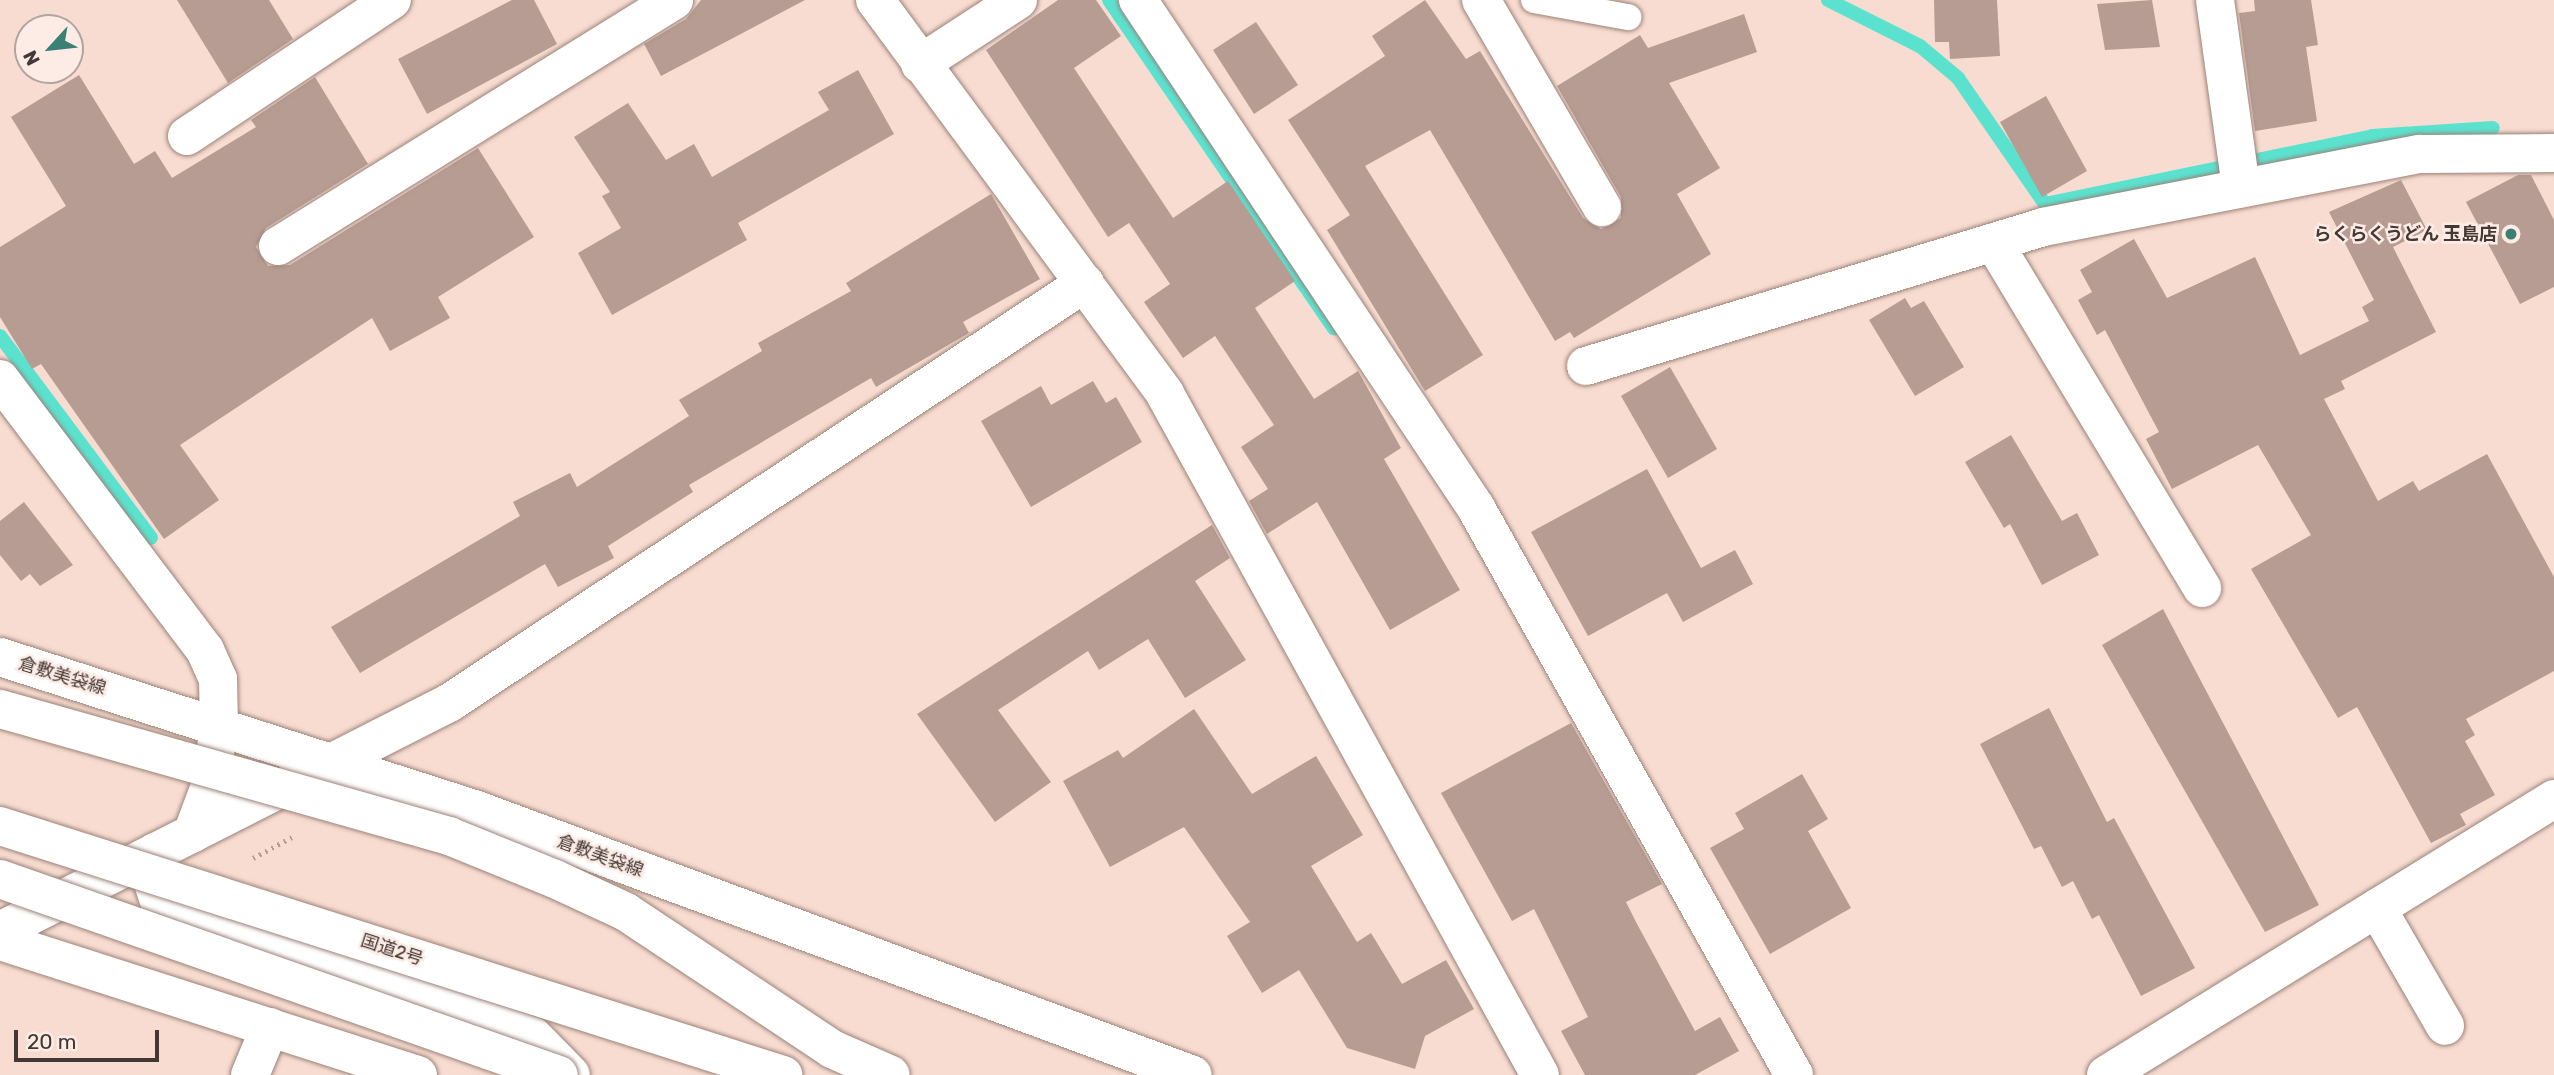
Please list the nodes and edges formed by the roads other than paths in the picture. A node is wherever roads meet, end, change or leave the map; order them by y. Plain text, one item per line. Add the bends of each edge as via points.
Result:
1 (392, 0) edge
2 (674, 0) edge
3 (875, 0) edge
4 (1018, 0) edge
5 (1139, 0) edge
6 (1481, 0) edge
7 (1534, 0) edge
8 (2215, 0) edge
9 (1628, 17) dead end
10 (920, 64) junction
11 (187, 136) dead end
12 (2554, 153) edge
13 (2239, 172) junction
14 (1602, 207) dead end
15 (1994, 243) junction
16 (278, 246) dead end
17 (1085, 283) junction
18 (1586, 366) dead end
19 (0, 379) edge
20 (2202, 588) dead end
21 (0, 657) edge
22 (0, 709) edge
23 (219, 725) junction
24 (334, 763) junction
25 (2554, 799) edge
26 (0, 826) edge
27 (192, 834) junction
28 (155, 852) junction
29 (0, 879) edge
30 (2376, 908) junction
31 (0, 931) edge
32 (0, 940) edge
33 (2445, 1026) dead end
34 (270, 1027) junction
35 (1531, 1068) edge
36 (250, 1075) edge
37 (418, 1075) edge
38 (559, 1075) edge
39 (571, 1075) edge
40 (783, 1075) edge
41 (891, 1075) edge
42 (1193, 1075) edge
43 (1794, 1075) edge
44 (2106, 1075) edge

1 - 11 main road
2 - 16 main road
3 - 10 main road
4 - 10 main road
5 - 43 main road via 1476,508
6 - 14 main road
7 - 9 lane
8 - 13 main road
10 - 17 main road
12 - 13 main road via 2420,154
13 - 15 main road
15 - 18 main road
15 - 20 main road
17 - 24 main road via 449,703
17 - 35 main road via 1164,394
19 - 23 main road via 205,650 218,679
21 - 23 main road, 倉敷美袋線
22 - 41 main road, bridge via 449,836 555,879 626,912 832,1049
23 - 24 main road, 倉敷美袋線
23 - 27 main road via 211,783
24 - 27 main road
24 - 42 main road, 倉敷美袋線
25 - 30 main road
26 - 40 main road, 国道2号, bridge
27 - 28 main road
28 - 31 main road
28 - 39 main road via 152,880 162,908 533,1036
29 - 38 main road, bridge
30 - 33 main road
30 - 44 main road
32 - 34 main road
34 - 36 main road
34 - 37 main road

